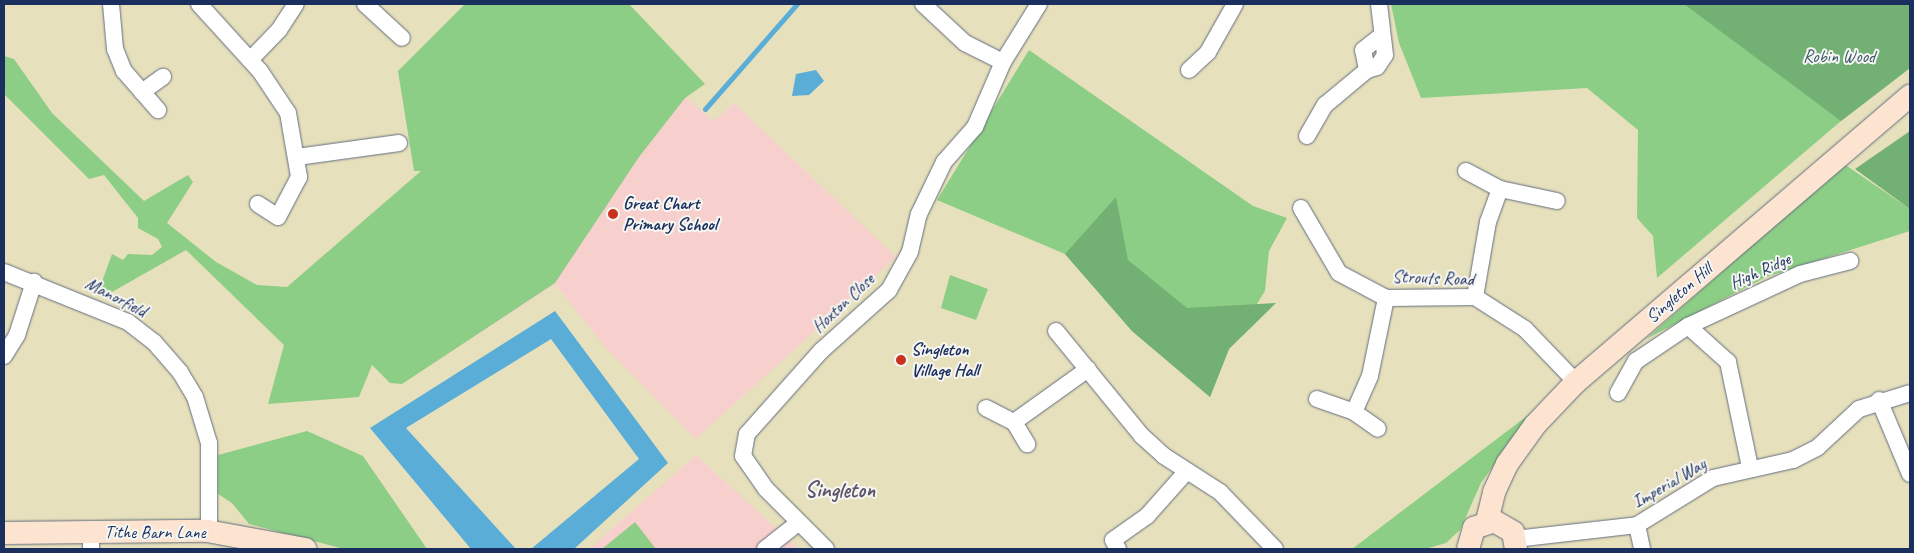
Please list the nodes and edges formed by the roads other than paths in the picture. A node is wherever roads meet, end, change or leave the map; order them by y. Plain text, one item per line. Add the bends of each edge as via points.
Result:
1 (111, 4) edge
2 (199, 4) edge
3 (296, 4) edge
4 (365, 4) edge
5 (923, 4) edge
6 (1039, 4) edge
7 (1235, 4) edge
8 (1379, 4) edge
9 (402, 38) dead end
10 (250, 60) junction
11 (1003, 62) junction
12 (1189, 70) dead end
13 (163, 77) dead end
14 (142, 92) junction
15 (1910, 96) edge
16 (158, 110) dead end
17 (1307, 136) dead end
18 (399, 143) dead end
19 (297, 157) junction
20 (1466, 171) dead end
21 (1500, 189) junction
22 (1557, 201) dead end
23 (258, 204) dead end
24 (1300, 208) dead end
25 (1850, 261) dead end
26 (4, 272) edge
27 (34, 282) junction
28 (1386, 298) junction
29 (1475, 298) junction
30 (1688, 326) junction
31 (1056, 331) dead end
32 (4, 356) edge
33 (1088, 369) junction
34 (1576, 382) junction
35 (1618, 393) dead end
36 (1910, 393) edge
37 (1317, 399) dead end
38 (1879, 400) junction
39 (986, 408) dead end
40 (1354, 412) junction
41 (1014, 422) junction
42 (1378, 428) dead end
43 (1027, 444) dead end
44 (1750, 467) junction
45 (1186, 472) junction
46 (1910, 474) edge
47 (1487, 521) junction
48 (798, 523) junction
49 (1637, 525) junction
50 (209, 531) junction
51 (4, 534) edge
52 (91, 540) edge
53 (1516, 544) edge
54 (305, 549) edge
55 (765, 549) edge
56 (826, 549) edge
57 (1118, 549) edge
58 (1274, 549) edge
59 (1463, 549) edge
60 (1468, 549) edge
61 (1642, 549) edge

1 - 14 street via 114,49 124,71
2 - 10 street
3 - 10 street via 280,30
4 - 9 street
5 - 11 street via 965,43
6 - 11 street, Hoxton Close
7 - 12 street via 1208,52
8 - 17 street via 1385,55 1377,67 1367,70 1325,105
10 - 19 street via 283,102
11 - 48 street, Hoxton Close via 975,127 944,162 919,214 910,252 889,290 821,351 747,434 743,456
13 - 14 street
14 - 16 street
15 - 34 street, Singleton Hill
18 - 19 street
19 - 23 street via 295,187 278,217
20 - 21 street
21 - 22 street
21 - 29 street via 1488,222
24 - 28 street, Strouts Road via 1339,273
25 - 30 street, High Ridge via 1800,274
26 - 27 street, Manorfield
27 - 32 street via 17,335
27 - 50 street, Manorfield via 128,322 154,342 180,372 195,397 209,443
28 - 29 street, Strouts Road
28 - 40 street via 1370,376
29 - 34 street, Strouts Road via 1525,329
30 - 35 street, High Ridge via 1636,361
30 - 44 street via 1728,362
31 - 33 street
33 - 41 street
33 - 45 street via 1126,419
34 - 47 street, Singleton Hill via 1535,425 1507,464 1494,492
36 - 38 street, Imperial Way
37 - 40 street
38 - 44 street, Imperial Way via 1858,409 1818,447 1793,460 1778,466
38 - 46 street
39 - 41 street
40 - 42 street
41 - 43 street
44 - 49 street, Imperial Way via 1713,478
45 - 57 street via 1147,516 1113,540
45 - 58 street via 1220,492
47 - 53 street via 1508,526
47 - 60 street, Singleton Hill via 1474,528
48 - 55 street
48 - 56 street, Hoxton Close
49 - 53 street, Imperial Way
49 - 61 street
50 - 52 street, Tithe Barn Lane
50 - 54 street, Tithe Barn Lane
51 - 52 street, Tithe Barn Lane
59 - 60 street, Singleton Hill

